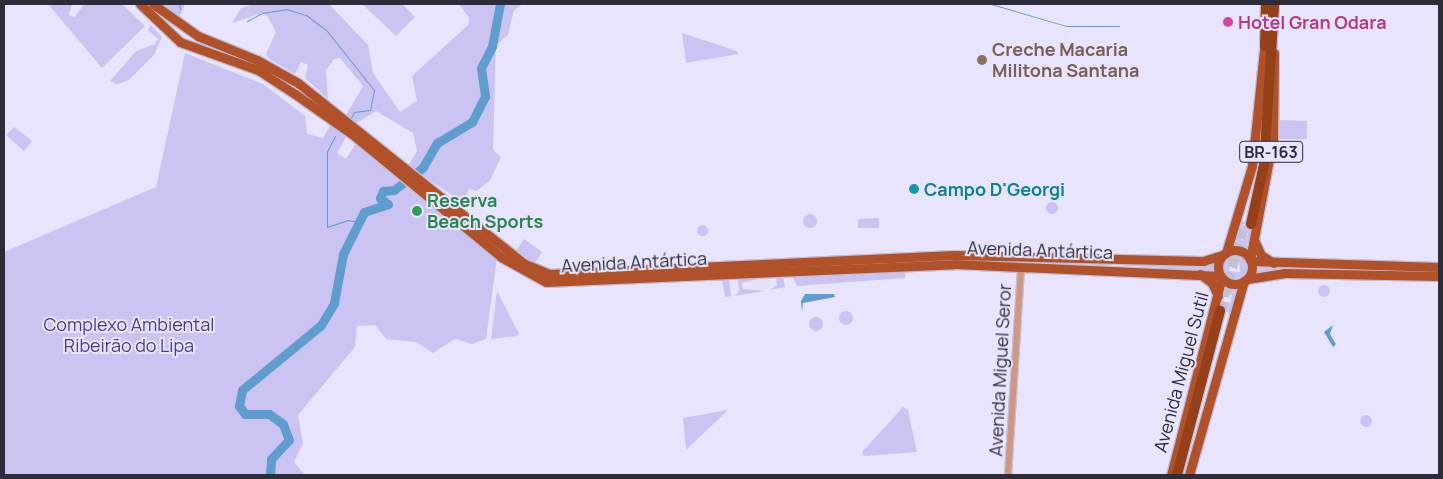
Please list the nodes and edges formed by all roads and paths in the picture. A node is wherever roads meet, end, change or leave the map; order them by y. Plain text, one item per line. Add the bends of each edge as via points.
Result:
1 (140, 4) edge
2 (154, 4) edge
3 (1266, 4) edge
4 (1274, 4) edge
5 (180, 26) junction
6 (168, 33) junction
7 (198, 36) junction
8 (1269, 41) junction
9 (186, 45) junction
10 (397, 167) junction
11 (1248, 223) tunnel mouth
12 (1254, 238) junction
13 (506, 247) junction
14 (1225, 254) junction
15 (501, 257) junction
16 (1250, 261) junction
17 (1276, 265) junction
18 (1021, 267) junction
19 (1439, 267) edge
20 (750, 268) junction
21 (1193, 271) junction
22 (1221, 276) junction
23 (1439, 276) edge
24 (1245, 280) junction
25 (1218, 298) junction
26 (1008, 475) edge
27 (1171, 475) edge
28 (1177, 475) edge
29 (1184, 475) edge
30 (1189, 475) edge

1 - 6 main road, Avenida Antártica
2 - 5 main road, Avenida Antártica
3 - 8 highway, BR-163
4 - 8 highway, BR-163
5 - 6 main road via 170,25
5 - 7 main road, Avenida Antártica
6 - 9 main road, Avenida Antártica
7 - 9 main road via 198,43
7 - 10 main road, Avenida Antártica via 257,60 298,83
8 - 11 highway, BR-163 via 1261,136
8 - 12 main road, BR-163 via 1273,138
8 - 14 main road, BR-163 via 1252,166
9 - 10 main road, Avenida Antártica via 275,80
10 - 13 main road, Avenida Antártica via 422,180
10 - 15 main road, Avenida Antártica via 415,188
12 - 16 main road, BR-163
12 - 17 main road via 1261,255
13 - 15 main road
13 - 20 main road, Avenida Antártica via 525,264 562,275
14 - 16 main road via 1240,251
14 - 20 main road, Avenida Antártica via 1190,261 954,255
14 - 22 main road, BR-163
15 - 20 main road, Avenida Antártica via 532,277 562,284
16 - 17 main road
16 - 24 main road, BR-163
17 - 19 main road
18 - 20 main road, Avenida Antártica via 955,264
18 - 21 main road, Avenida Antártica
18 - 26 street, Avenida Miguel Seror
21 - 22 main road, Avenida Antártica
21 - 25 main road via 1208,279
22 - 24 main road via 1232,283
22 - 25 main road, Avenida Miguel Sutil / BR-163
23 - 24 main road via 1284,272
24 - 30 main road, Avenida Miguel Sutil / BR-163
25 - 27 main road, Avenida Miguel Sutil / BR-163
28 - 29 highway via 1223,311

